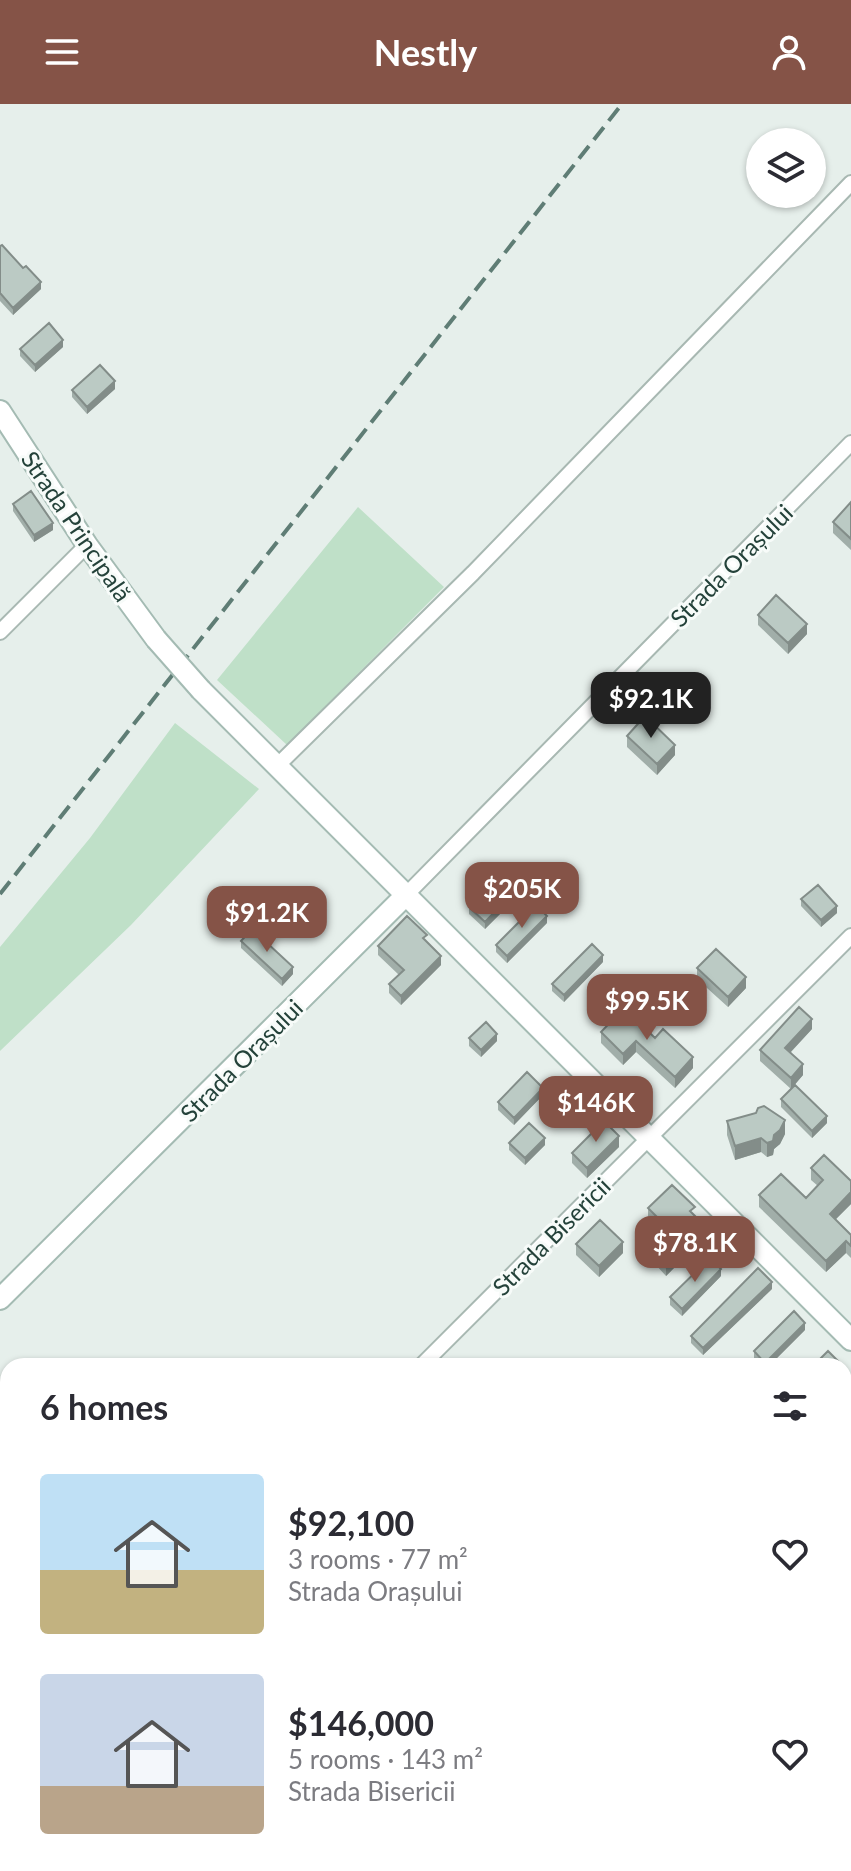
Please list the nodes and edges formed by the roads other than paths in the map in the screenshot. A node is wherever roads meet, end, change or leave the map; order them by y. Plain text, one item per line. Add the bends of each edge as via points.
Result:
1 (851, 183) edge
2 (0, 411) edge
3 (851, 443) edge
4 (87, 545) junction
5 (0, 632) edge
6 (277, 766) junction
7 (406, 895) junction
8 (851, 936) edge
9 (649, 1138) junction
10 (0, 1299) edge
11 (851, 1340) edge
12 (429, 1358) edge

1 - 6 street via 473,573
2 - 4 main road, Strada Principală
3 - 7 street, Strada Orașului
4 - 5 street
4 - 6 main road, Strada Principală, bridge via 156,639
6 - 7 main road, Strada Principală
7 - 9 main road
7 - 10 main road, Strada Orașului
8 - 9 street, Strada Bisericii
9 - 11 main road
9 - 12 street, Strada Bisericii

